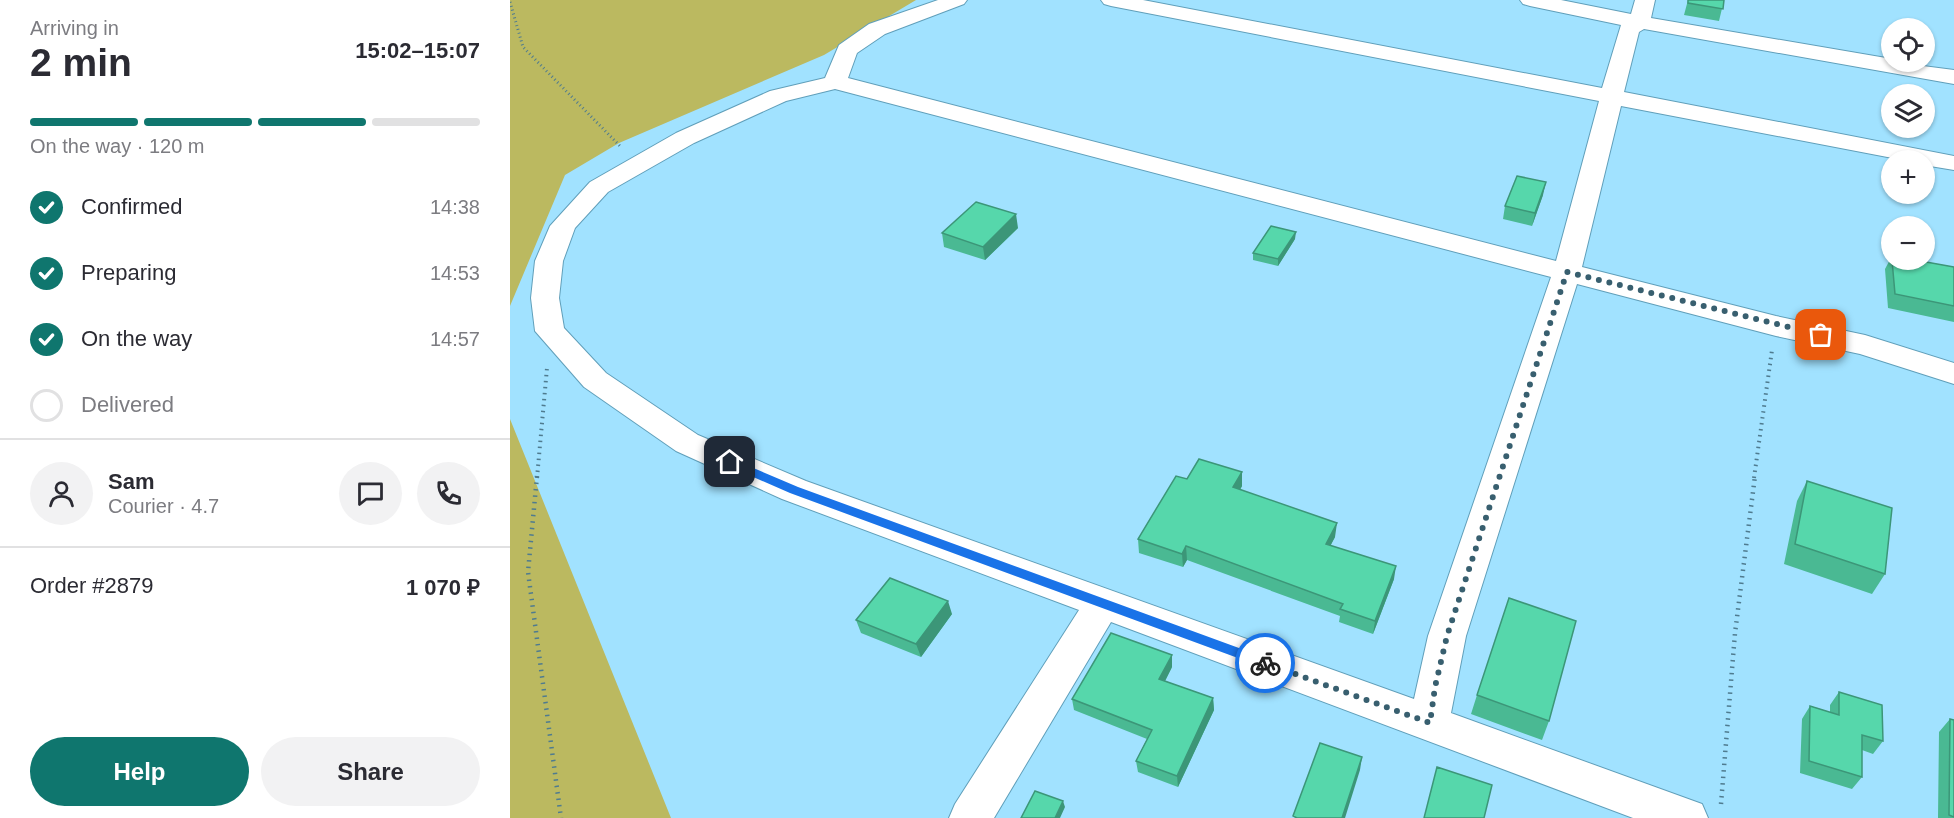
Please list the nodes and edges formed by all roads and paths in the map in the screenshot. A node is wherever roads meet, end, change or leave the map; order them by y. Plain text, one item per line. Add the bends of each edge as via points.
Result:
1 (928, 0) edge
2 (957, 0) edge
3 (1111, 0) edge
4 (1530, 0) edge
5 (510, 2) edge
6 (1643, 11) edge
7 (877, 29) junction
8 (1954, 76) edge
9 (835, 82) junction
10 (1611, 97) junction
11 (619, 143) dead end
12 (1954, 163) edge
13 (1567, 272) junction
14 (1776, 326) junction
15 (550, 331) junction
16 (1954, 374) edge
17 (1102, 604) junction
18 (1430, 723) junction
19 (1704, 814) edge
20 (561, 818) edge
21 (970, 818) edge

1 - 7 street
2 - 7 street
3 - 10 street
4 - 6 street
5 - 11 path via 523,47
6 - 8 street
6 - 10 street via 1629,29
7 - 9 street via 847,50
9 - 13 street
9 - 15 street via 778,96 685,138 599,187 564,226 549,261 545,298
10 - 12 street
10 - 13 street
13 - 14 street
13 - 18 street via 1447,636
14 - 16 street via 1865,345
14 - 19 path via 1747,526 1725,730
15 - 17 street via 595,380 687,443 794,490
15 - 20 path via 528,572
17 - 18 street
17 - 21 street
18 - 19 street

